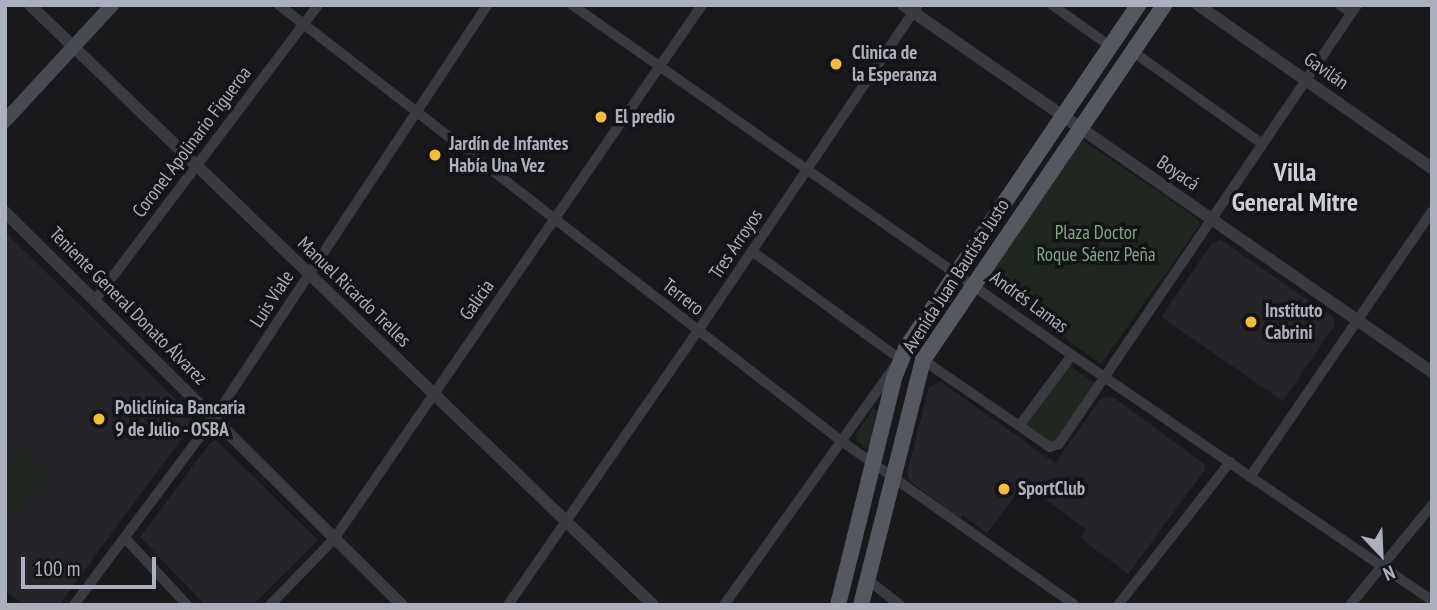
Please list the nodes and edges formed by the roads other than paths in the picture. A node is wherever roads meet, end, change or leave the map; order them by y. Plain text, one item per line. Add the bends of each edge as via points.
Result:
1 (30, 5) edge
2 (112, 5) edge
3 (279, 5) edge
4 (318, 5) edge
5 (487, 5) edge
6 (572, 5) edge
7 (702, 5) edge
8 (1052, 5) edge
9 (1138, 5) edge
10 (1164, 5) edge
11 (1198, 5) edge
12 (1340, 5) edge
13 (912, 8) edge
14 (1354, 9) edge
15 (303, 25) junction
16 (1110, 46) junction
17 (72, 49) junction
18 (1132, 51) junction
19 (661, 66) junction
20 (1305, 80) junction
21 (416, 112) junction
22 (1061, 115) junction
23 (5, 121) edge
24 (1080, 128) junction
25 (1261, 143) junction
26 (194, 166) junction
27 (809, 168) junction
28 (1432, 168) edge
29 (1432, 211) edge
30 (5, 212) edge
31 (555, 219) junction
32 (1212, 219) junction
33 (752, 251) junction
34 (956, 272) junction
35 (309, 275) junction
36 (973, 284) junction
37 (95, 300) junction
38 (1357, 321) junction
39 (698, 331) junction
40 (1072, 355) junction
41 (901, 359) junction
42 (923, 360) junction
43 (1432, 372) edge
44 (1106, 378) junction
45 (433, 394) junction
46 (214, 418) junction
47 (1019, 426) junction
48 (840, 440) junction
49 (1230, 463) junction
50 (874, 464) junction
51 (892, 476) junction
52 (1250, 477) junction
53 (1432, 505) edge
54 (564, 520) junction
55 (125, 538) junction
56 (334, 539) junction
57 (1382, 566) junction
58 (867, 580) junction
59 (1432, 601) edge
60 (74, 605) edge
61 (187, 605) edge
62 (270, 605) edge
63 (402, 605) edge
64 (508, 605) edge
65 (653, 605) edge
66 (724, 605) edge
67 (838, 605) edge
68 (861, 605) edge
69 (900, 605) edge
70 (1075, 605) edge
71 (1118, 605) edge
72 (1350, 605) edge

1 - 17 street, Manuel Ricardo Trelles
2 - 17 main road
3 - 15 street, Terrero
4 - 15 street, Coronel Apolinario Figueroa
5 - 21 street, Luis Viale
6 - 19 street, Andrés Lamas
7 - 19 street, Galicia
8 - 16 street
9 - 16 main road, Avenida Juan Bautista Justo
10 - 18 main road, Avenida Juan Bautista Justo
11 - 20 street, Gavilán
12 - 14 street
13 - 22 street, Boyacá
13 - 27 street, Tres Arroyos
14 - 20 street
15 - 21 street, Terrero
15 - 26 street, Coronel Apolinario Figueroa
16 - 22 main road, Avenida Juan Bautista Justo
17 - 23 main road
17 - 26 street, Manuel Ricardo Trelles
18 - 24 main road, Avenida Juan Bautista Justo
18 - 25 street
19 - 27 street, Andrés Lamas
19 - 31 street, Galicia
20 - 25 street
20 - 28 street, Gavilán
21 - 31 street, Terrero
21 - 35 street, Luis Viale
22 - 24 street, Boyacá
22 - 34 main road, Avenida Juan Bautista Justo
24 - 32 street, Boyacá
24 - 36 main road, Avenida Juan Bautista Justo
25 - 32 street
26 - 35 street, Manuel Ricardo Trelles
26 - 37 street, Coronel Apolinario Figueroa
27 - 33 street, Tres Arroyos
27 - 34 street, Andrés Lamas
29 - 38 street
30 - 37 street, Teniente General Donato Álvarez
31 - 39 street, Terrero
31 - 45 street, Galicia
32 - 38 street, Boyacá
32 - 44 street
33 - 39 street, Tres Arroyos
33 - 41 street
34 - 36 street, Andrés Lamas
34 - 41 main road, Avenida Juan Bautista Justo
35 - 45 street, Manuel Ricardo Trelles
35 - 46 street, Luis Viale
36 - 40 street, Andrés Lamas
36 - 42 main road, Avenida Juan Bautista Justo
37 - 46 street, Teniente General Donato Álvarez
38 - 43 street, Boyacá
38 - 52 street
39 - 48 street, Terrero
39 - 54 street, Tres Arroyos
40 - 44 street, Andrés Lamas
40 - 47 street
41 - 48 street
41 - 50 main road, Avenida Juan Bautista Justo
42 - 47 street
42 - 51 main road, Avenida Juan Bautista Justo
44 - 47 street via 1059,444 1050,447
44 - 49 street, Andrés Lamas
45 - 54 street, Manuel Ricardo Trelles
45 - 56 street, Galicia
46 - 55 street, Luis Viale
46 - 56 street, Teniente General Donato Álvarez
48 - 50 street, Terrero
48 - 66 street
49 - 52 street, Andrés Lamas
49 - 71 street
50 - 51 street, Terrero
50 - 67 main road, Avenida Juan Bautista Justo
51 - 58 main road, Avenida Juan Bautista Justo
51 - 70 street, Terrero
52 - 57 street, Andrés Lamas
53 - 57 street
54 - 64 street, Tres Arroyos
54 - 65 street, Manuel Ricardo Trelles
55 - 60 street, Luis Viale
55 - 61 street
56 - 62 street, Galicia
56 - 63 street, Teniente General Donato Álvarez
57 - 59 street, Andrés Lamas
57 - 72 street
58 - 68 main road, Avenida Juan Bautista Justo
58 - 69 street

